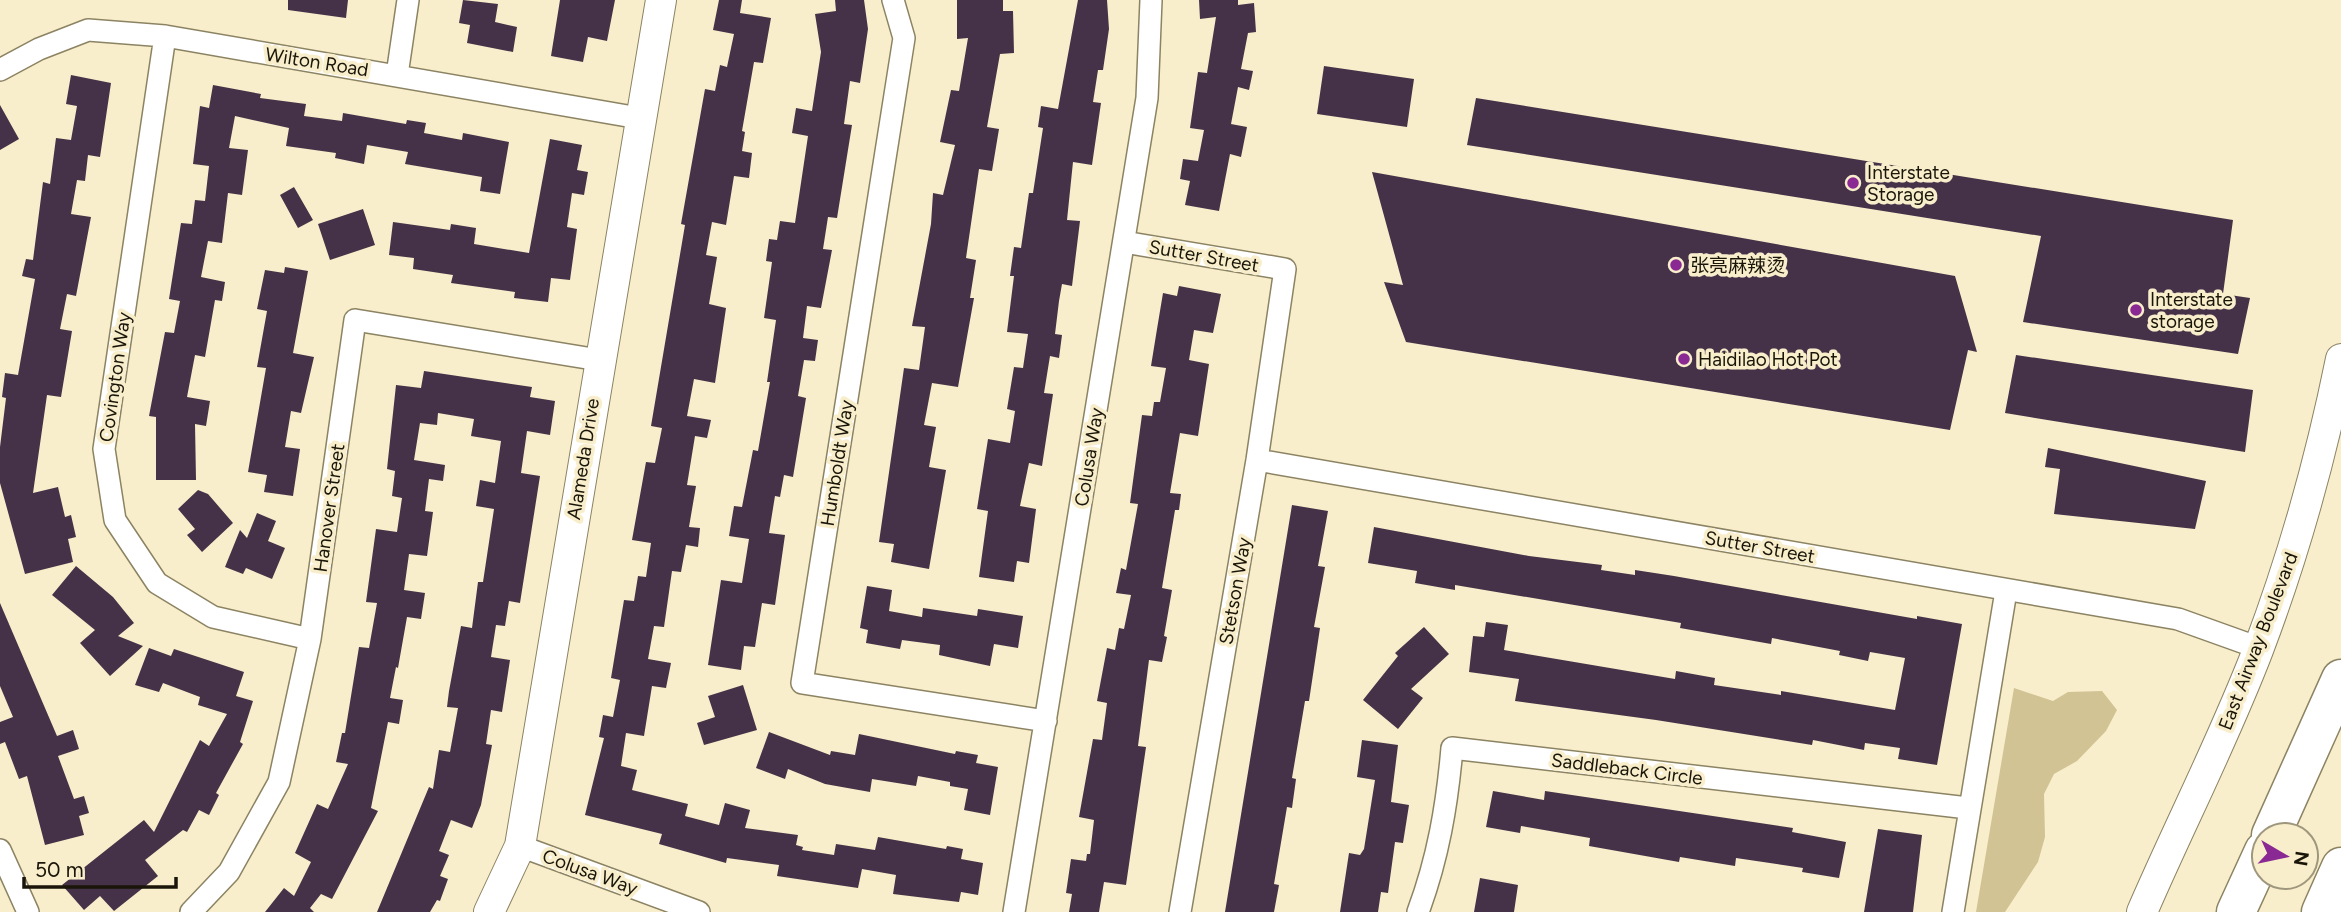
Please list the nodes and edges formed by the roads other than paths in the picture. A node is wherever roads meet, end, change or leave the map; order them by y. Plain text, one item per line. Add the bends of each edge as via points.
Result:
1 (408, 0) edge
2 (661, 0) edge
3 (893, 0) edge
4 (1151, 0) edge
5 (165, 36) junction
6 (0, 70) edge
7 (397, 75) junction
8 (639, 118) junction
9 (1124, 242) junction
10 (1285, 269) joint
11 (2341, 359) edge
12 (599, 360) junction
13 (1257, 460) junction
14 (2006, 590) junction
15 (310, 639) junction
16 (2259, 648) junction
17 (2341, 679) edge
18 (1046, 721) junction
19 (1968, 808) junction
20 (2278, 821) edge
21 (520, 846) junction
22 (0, 850) edge
23 (2341, 867) edge
24 (2250, 882) edge
25 (28, 912) edge
26 (191, 912) edge
27 (489, 912) edge
28 (699, 912) edge
29 (1014, 912) edge
30 (1180, 912) edge
31 (1418, 912) edge
32 (1953, 912) edge
33 (2142, 912) edge
34 (2236, 912) edge
35 (2321, 912) edge

1 - 7 street
2 - 8 street, Alameda Drive
3 - 18 street, Humboldt Way via 904,38 802,683
4 - 9 street, Colusa Way via 1147,98
5 - 6 street, Wilton Road via 88,30
5 - 7 street, Wilton Road
5 - 15 street, Covington Way via 104,449 115,520 157,583 213,617
7 - 8 street, Wilton Road
8 - 12 street, Alameda Drive
9 - 10 street, Sutter Street
9 - 18 street, Colusa Way
10 - 13 street, Stetson Way
11 - 16 street, East Airway Boulevard via 2311,489
12 - 15 street, Hanover Street via 355,320
12 - 21 street, Alameda Drive
13 - 14 street, Sutter Street
13 - 30 street, Stetson Way
14 - 16 street, Sutter Street via 2178,619
14 - 19 street
15 - 26 street, Hanover Street via 279,782 229,872
16 - 33 street, East Airway Boulevard
17 - 20 highway
18 - 29 street, Colusa Way
19 - 31 street, Saddleback Circle via 1452,748 1447,806 1433,872
19 - 32 street
21 - 27 street, Alameda Drive
21 - 28 street, Colusa Way
22 - 25 street
23 - 35 highway
24 - 34 highway

